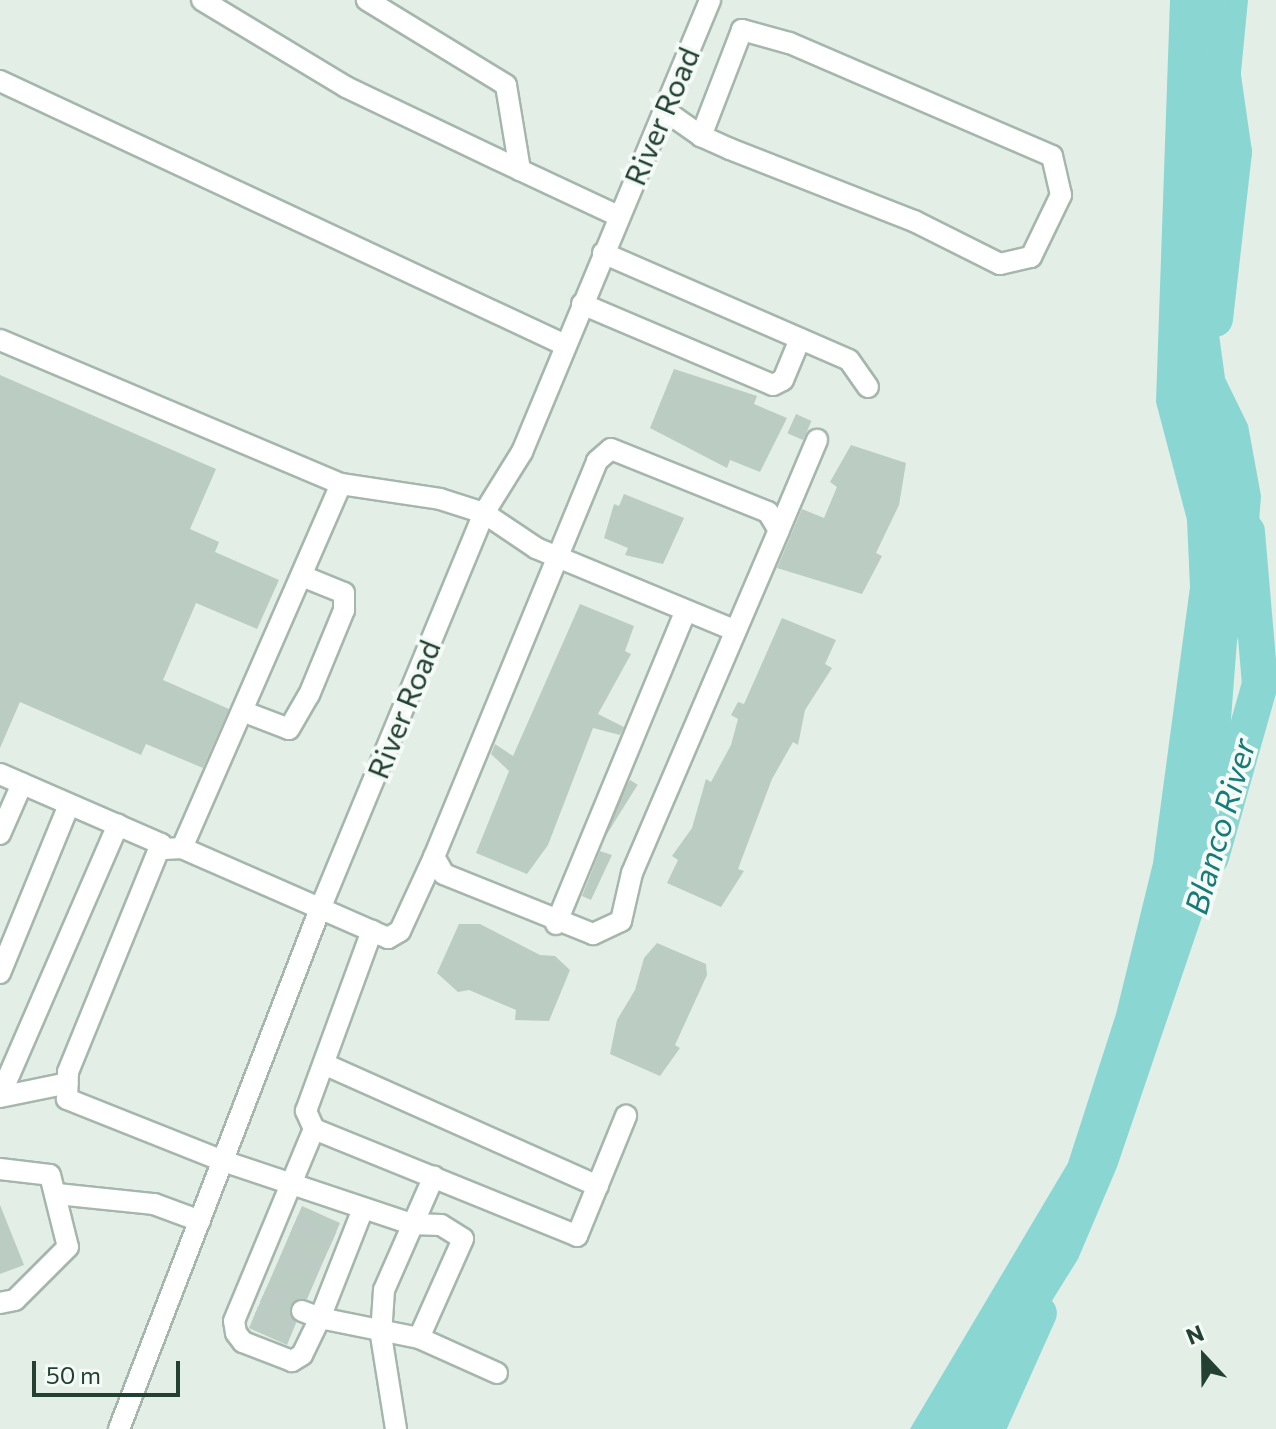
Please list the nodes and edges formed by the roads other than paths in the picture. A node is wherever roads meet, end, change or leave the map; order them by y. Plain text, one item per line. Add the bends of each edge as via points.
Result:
1 (202, 0) edge
2 (367, 0) edge
3 (710, 0) edge
4 (0, 81) edge
5 (664, 110) junction
6 (701, 136) junction
7 (520, 170) junction
8 (618, 216) junction
9 (603, 253) junction
10 (582, 304) junction
11 (800, 339) junction
12 (0, 340) edge
13 (565, 345) junction
14 (868, 387) dead end
15 (817, 440) dead end
16 (341, 484) junction
17 (484, 513) junction
18 (779, 530) junction
19 (560, 558) junction
20 (302, 576) junction
21 (685, 613) junction
22 (734, 630) junction
23 (242, 711) junction
24 (0, 774) edge
25 (22, 784) junction
26 (69, 805) junction
27 (118, 825) junction
28 (0, 834) edge
29 (182, 848) junction
30 (160, 849) junction
31 (434, 857) junction
32 (320, 909) junction
33 (556, 924) junction
34 (372, 931) junction
35 (0, 973) edge
36 (324, 1064) junction
37 (68, 1083) junction
38 (0, 1096) edge
39 (626, 1116) dead end
40 (314, 1129) junction
41 (223, 1161) junction
42 (0, 1169) edge
43 (434, 1176) junction
44 (293, 1183) junction
45 (598, 1186) junction
46 (57, 1194) junction
47 (363, 1209) junction
48 (200, 1221) junction
49 (411, 1224) junction
50 (0, 1303) edge
51 (311, 1314) junction
52 (381, 1335) junction
53 (419, 1338) junction
54 (497, 1373) dead end
55 (391, 1424) edge
56 (119, 1429) edge

1 - 7 street via 346,87
2 - 7 street via 506,85
3 - 5 street, River Road
4 - 13 street
5 - 6 street
5 - 8 street, River Road
6 - 6 street via 914,221 1000,264 1031,257 1061,195 1052,156 789,43 742,30
7 - 8 street
8 - 9 street, River Road
9 - 10 street, River Road
9 - 11 street
10 - 11 street via 773,385 783,380
10 - 13 street, River Road
11 - 14 street via 849,360
12 - 16 street
13 - 17 street, River Road via 522,452
15 - 18 street
16 - 17 street via 440,499
16 - 20 street
17 - 19 street
17 - 32 street, River Road
18 - 19 street via 768,512 611,449 598,463
18 - 22 street
19 - 21 street
19 - 31 street
20 - 23 street
20 - 23 street via 344,593 344,610 309,695 289,729
21 - 22 street
21 - 33 street
22 - 33 street via 632,873 621,921 593,934
23 - 29 street
24 - 25 street
25 - 26 street
25 - 28 street
26 - 27 street
26 - 35 street
27 - 30 street via 161,844
27 - 38 street
29 - 30 street
29 - 32 street
30 - 37 street
31 - 33 street via 444,874
31 - 34 street via 400,931 388,938
32 - 34 street
32 - 41 street, River Road
34 - 36 street
36 - 40 street via 306,1111
36 - 45 street
37 - 38 street
37 - 41 street via 67,1099
39 - 45 street
40 - 43 street
40 - 44 street
41 - 44 street
41 - 48 street, River Road
42 - 46 street via 50,1175
43 - 45 street via 577,1236
43 - 49 street
44 - 47 street
44 - 51 street via 287,1221 236,1333 243,1342 282,1361 302,1355 301,1336
46 - 48 street via 154,1204
46 - 50 street via 68,1247 15,1300
47 - 49 street
47 - 51 street via 340,1245
48 - 56 street, River Road
49 - 52 street via 384,1290
49 - 53 street via 441,1225 463,1239
51 - 52 street
52 - 53 street
52 - 55 street
53 - 54 street

